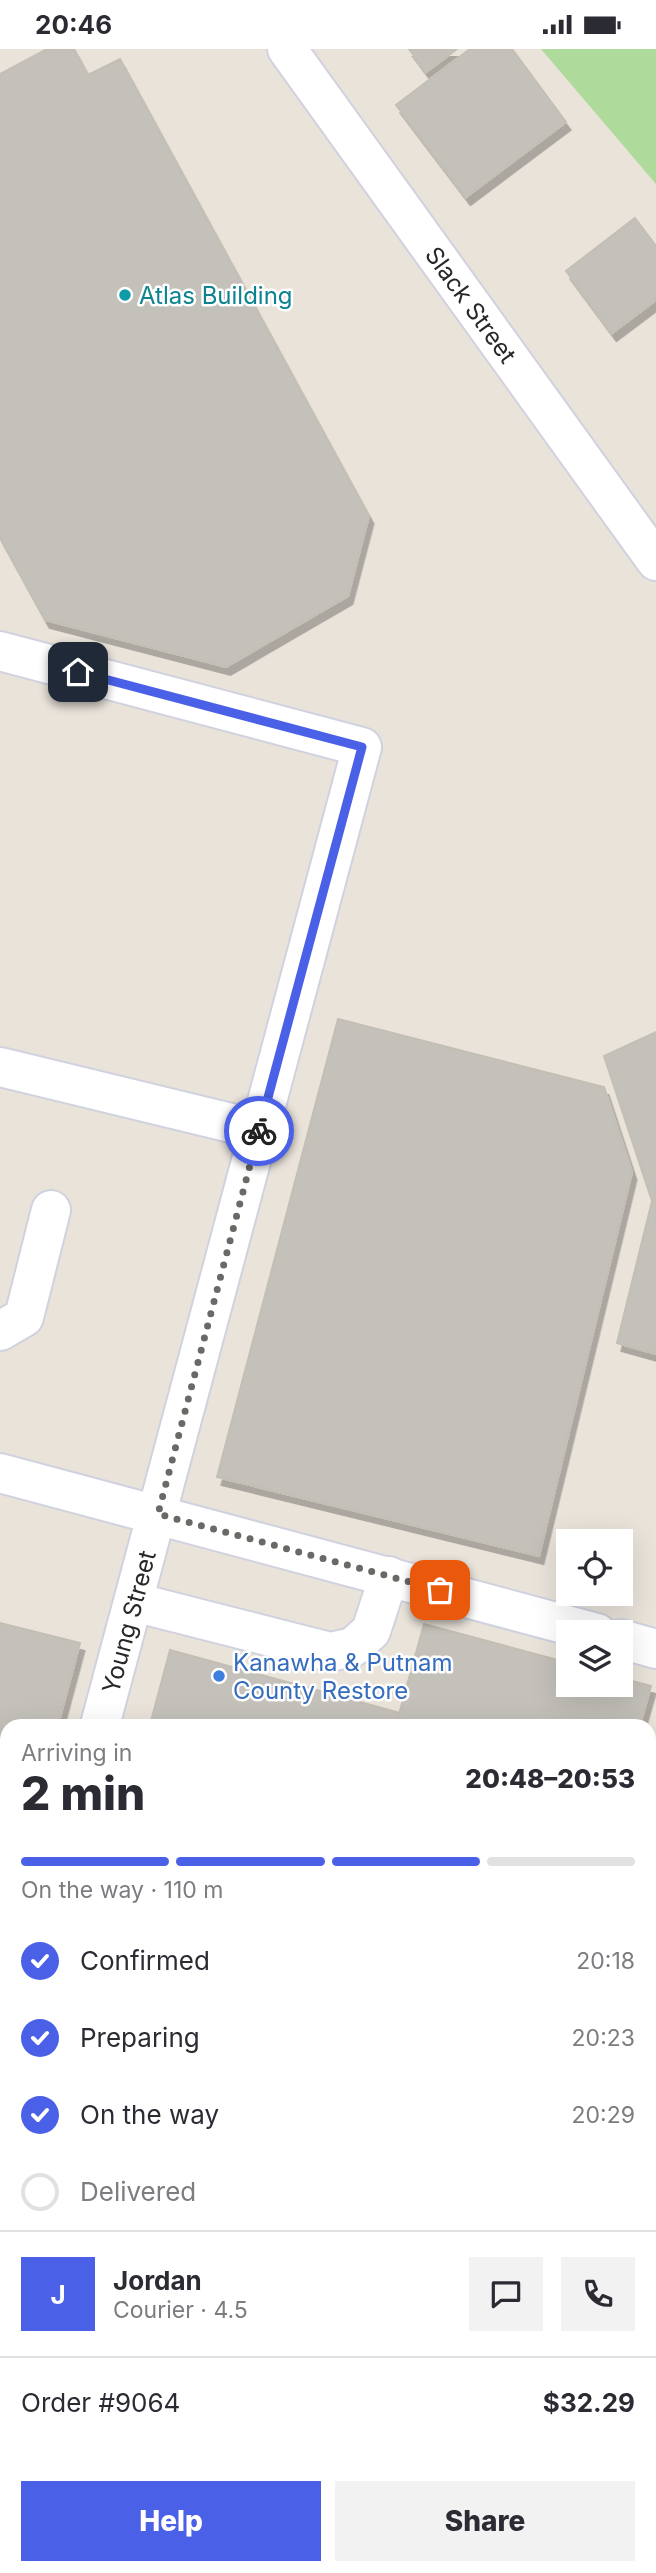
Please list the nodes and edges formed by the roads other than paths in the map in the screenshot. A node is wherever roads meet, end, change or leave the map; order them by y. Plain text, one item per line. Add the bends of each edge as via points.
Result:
1 (287, 49) edge
2 (656, 561) edge
3 (0, 651) edge
4 (0, 1067) edge
5 (260, 1130) junction
6 (51, 1210) dead end
7 (0, 1331) edge
8 (0, 1473) edge
9 (158, 1514) junction
10 (388, 1576) junction
11 (134, 1602) junction
12 (556, 1622) edge
13 (633, 1642) edge
14 (656, 1649) edge
15 (102, 1719) edge

1 - 2 street, Slack Street
3 - 5 street, Young Street via 362,747
4 - 5 street
5 - 9 street, Young Street
6 - 7 street via 24,1317
8 - 9 street
9 - 10 street
9 - 11 street, Young Street
10 - 11 street via 371,1631 353,1647 330,1652
10 - 12 street
11 - 15 street, Young Street
13 - 14 street

